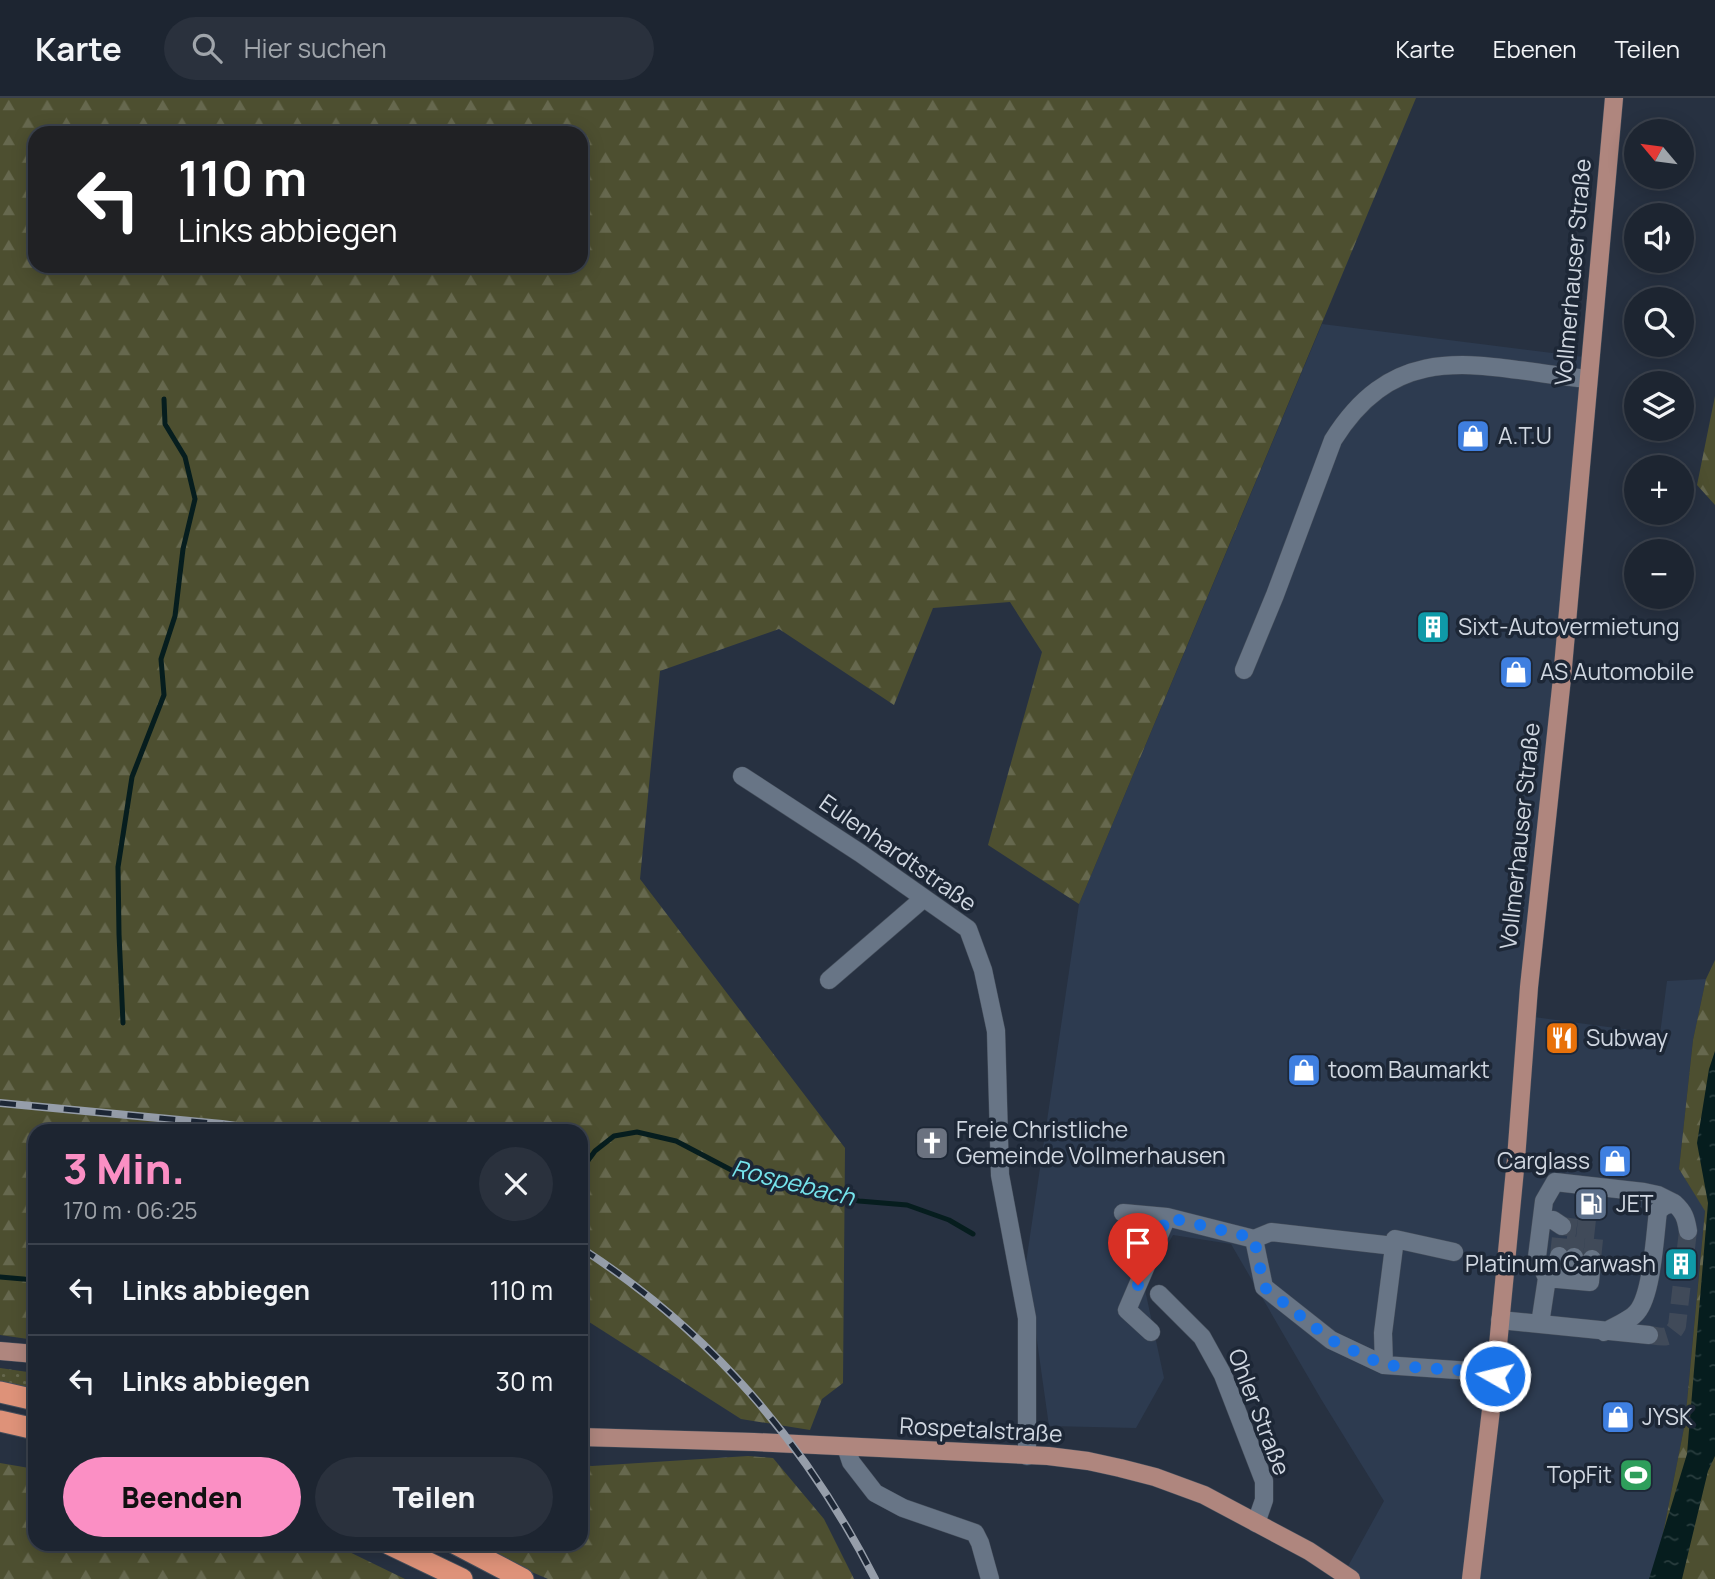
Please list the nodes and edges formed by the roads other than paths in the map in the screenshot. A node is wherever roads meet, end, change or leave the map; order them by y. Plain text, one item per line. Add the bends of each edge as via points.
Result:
1 (1614, 98) edge
2 (1588, 379) junction
3 (1244, 670) dead end
4 (742, 776) dead end
5 (924, 898) junction
6 (829, 980) dead end
7 (1674, 1203) junction
8 (1123, 1213) dead end
9 (1167, 1217) junction
10 (1542, 1219) junction
11 (1562, 1226) tunnel mouth
12 (1688, 1231) tunnel mouth
13 (1254, 1238) junction
14 (1394, 1246) junction
15 (1454, 1252) dead end
16 (1566, 1257) tunnel mouth
17 (1592, 1259) tunnel mouth
18 (1558, 1279) junction
19 (1160, 1294) dead end
20 (1500, 1320) junction
21 (1540, 1324) junction
22 (1151, 1332) dead end
23 (1604, 1332) junction
24 (1649, 1335) tunnel mouth
25 (0, 1351) edge
26 (28, 1353) edge
27 (1384, 1365) junction
28 (1495, 1376) junction
29 (0, 1392) edge
30 (28, 1398) edge
31 (0, 1421) edge
32 (28, 1427) edge
33 (588, 1437) edge
34 (846, 1447) junction
35 (1027, 1456) junction
36 (1256, 1522) junction
37 (1474, 1549) junction
38 (404, 1551) edge
39 (469, 1551) edge
40 (462, 1579) edge
41 (523, 1579) edge
42 (990, 1579) edge
43 (1351, 1579) edge
44 (1456, 1579) edge
45 (1471, 1579) edge

1 - 2 main road, Vollmerhauser Straße
2 - 3 street via 1445,365 1422,368 1363,402 1334,440
2 - 20 main road, Vollmerhauser Straße
4 - 5 street, Eulenhardtstraße
5 - 6 street
5 - 35 street, Eulenhardtstraße via 968,929 983,970 996,1031 1000,1175 1027,1318
7 - 10 street via 1644,1192 1555,1182 1544,1202
7 - 12 street via 1686,1217
7 - 23 street via 1658,1211 1650,1275 1637,1313
8 - 9 street
9 - 13 street
9 - 22 street via 1127,1310
10 - 11 street
10 - 18 street via 1537,1257
13 - 14 street via 1271,1232
13 - 27 street via 1264,1287 1331,1340
14 - 15 street via 1395,1239
14 - 27 street via 1383,1333
16 - 18 street
17 - 18 street via 1590,1282
18 - 21 street
19 - 36 street, Ohler Straße via 1202,1337 1223,1375 1264,1481 1264,1500
20 - 21 street
20 - 28 main road, Vollmerhauser Straße
21 - 23 street
23 - 24 street
25 - 26 main road
27 - 28 street
28 - 37 main road, Vollmerhauser Straße
29 - 30 highway
31 - 32 highway
33 - 34 main road, Rospetalstraße
34 - 35 main road, Rospetalstraße
34 - 42 street via 851,1462 875,1493 903,1508 975,1533
35 - 36 main road, Rospetalstraße via 1088,1461 1156,1477
36 - 43 main road, Rospetalstraße
37 - 44 main road
37 - 45 main road, Vollmerhauser Straße
38 - 40 highway
39 - 41 highway

